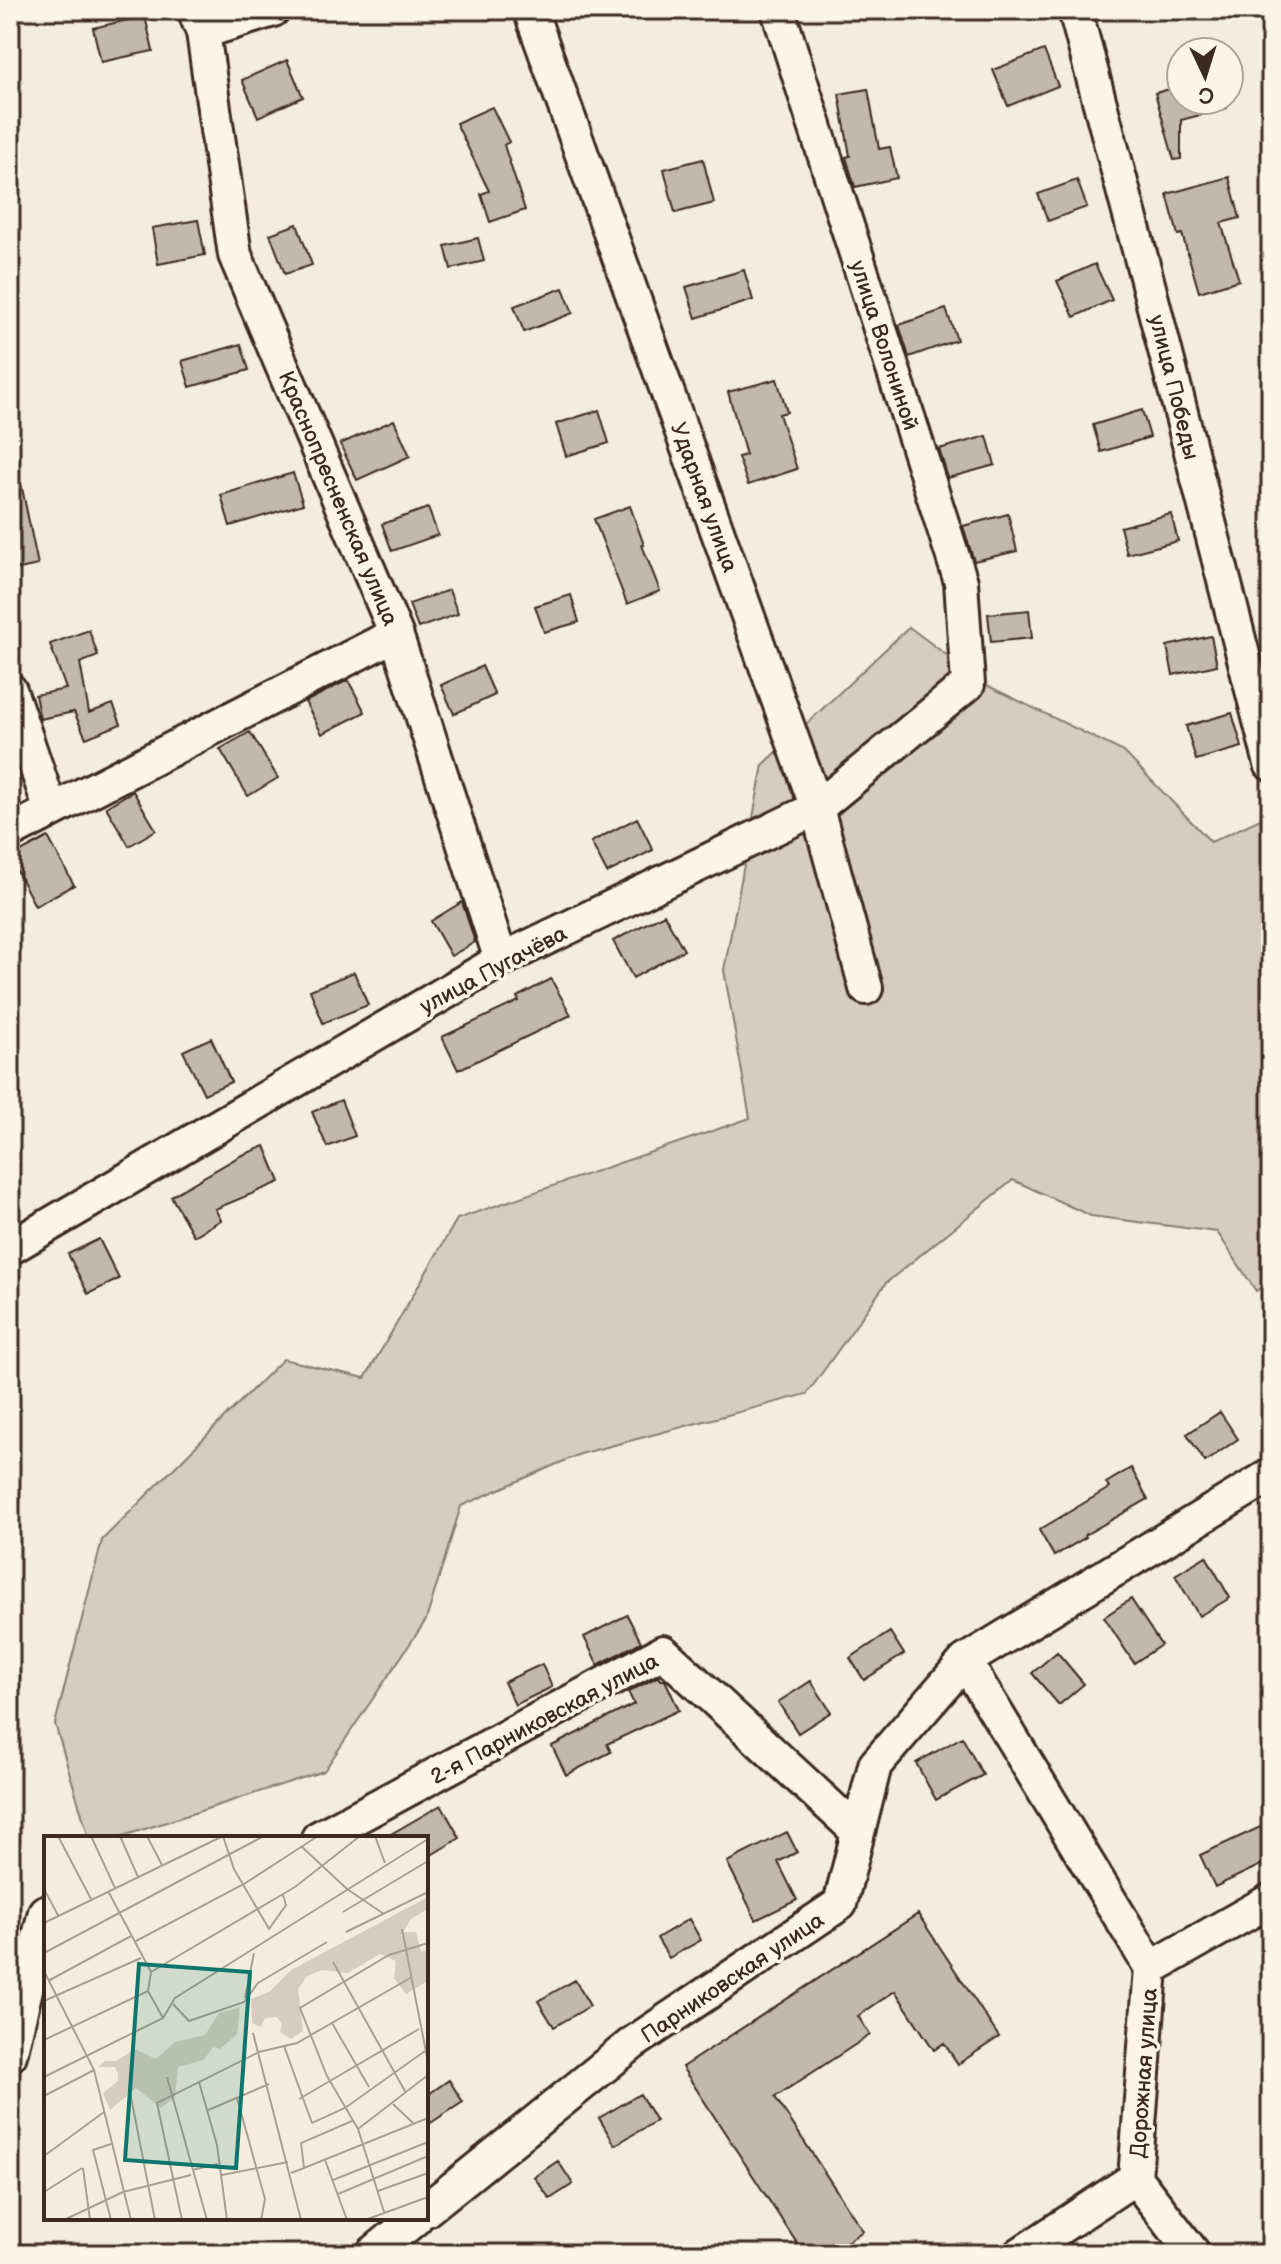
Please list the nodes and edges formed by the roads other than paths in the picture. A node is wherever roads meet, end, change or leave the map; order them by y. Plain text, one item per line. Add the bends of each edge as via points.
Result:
1 (273, 10) edge
2 (530, 10) edge
3 (778, 10) edge
4 (1075, 10) edge
5 (198, 21) edge
6 (396, 634) junction
7 (968, 684) joint
8 (10, 690) edge
9 (1271, 764) edge
10 (817, 808) junction
11 (51, 811) junction
12 (10, 832) edge
13 (501, 960) junction
14 (866, 988) dead end
15 (10, 1248) edge
16 (1271, 1475) edge
17 (965, 1661) junction
18 (858, 1832) junction
19 (322, 1836) edge
20 (1271, 1900) edge
21 (44, 1914) edge
22 (44, 1916) edge
23 (10, 1968) edge
24 (1151, 1968) junction
25 (10, 2055) edge
26 (1135, 2178) junction
27 (428, 2208) edge
28 (414, 2220) edge
29 (372, 2254) edge
30 (1020, 2254) edge
31 (1194, 2254) edge

1 - 5 street
2 - 10 street, Ударная улица
3 - 7 street, улица Волониной via 961,582
4 - 9 street, улица Победы
5 - 6 street, Краснопресненская улица via 235,255
6 - 11 street
6 - 13 street, Краснопресненская улица
7 - 10 street, улица Пугачёва
8 - 11 street
10 - 13 street, улица Пугачёва
10 - 14 street, Ударная улица
11 - 12 street
13 - 15 street, улица Пугачёва
16 - 17 street, Парниковская улица
17 - 18 street, Парниковская улица via 875,1765
17 - 24 street
18 - 19 street, 2-я Парниковская улица via 663,1652
18 - 27 street, Парниковская улица via 840,1904 633,2043
20 - 24 street, Дорожная улица
21 - 23 street
22 - 25 street
24 - 26 street, Дорожная улица
26 - 30 street, Дорожная улица
26 - 31 street
28 - 29 street

